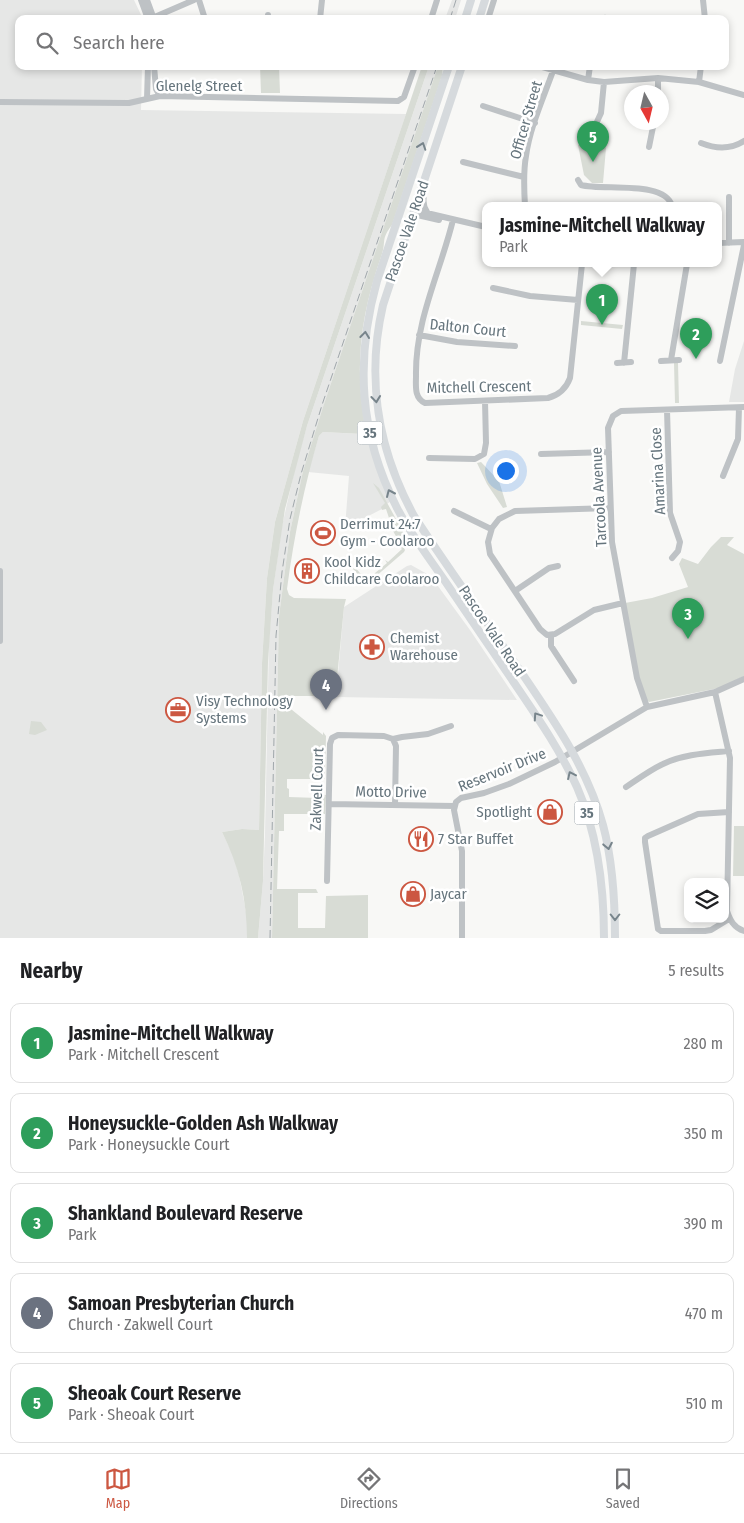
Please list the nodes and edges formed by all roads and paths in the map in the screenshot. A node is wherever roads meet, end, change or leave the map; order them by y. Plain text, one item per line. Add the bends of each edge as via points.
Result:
1 (141, 0) edge
2 (147, 0) edge
3 (194, 0) edge
4 (198, 0) edge
5 (322, 0) edge
6 (437, 0) edge
7 (471, 0) edge
8 (485, 0) edge
9 (494, 0) edge
10 (704, 0) edge
11 (150, 15) edge
12 (151, 15) edge
13 (159, 15) edge
14 (204, 15) edge
15 (320, 15) edge
16 (432, 15) edge
17 (467, 15) edge
18 (479, 15) edge
19 (489, 15) edge
20 (705, 15) edge
21 (148, 70) edge
22 (154, 70) edge
23 (414, 70) edge
24 (448, 70) edge
25 (461, 70) edge
26 (548, 70) edge
27 (589, 70) edge
28 (700, 70) edge
29 (553, 72) junction
30 (658, 78) junction
31 (588, 80) junction
32 (604, 82) junction
33 (699, 82) junction
34 (658, 85) edge
35 (744, 95) edge
36 (160, 96) junction
37 (147, 98) junction
38 (0, 102) edge
39 (483, 106) dead end
40 (535, 123) junction
41 (595, 126) dead end
42 (652, 130) edge
43 (744, 141) edge
44 (701, 143) dead end
45 (649, 147) dead end
46 (463, 162) dead end
47 (426, 174) junction
48 (524, 177) junction
49 (578, 180) dead end
50 (729, 196) dead end
51 (525, 202) edge
52 (670, 202) edge
53 (401, 208) junction
54 (413, 212) junction
55 (427, 212) junction
56 (453, 220) junction
57 (482, 226) edge
58 (722, 243) edge
59 (730, 243) junction
60 (744, 244) edge
61 (582, 267) edge
62 (634, 267) edge
63 (686, 267) edge
64 (492, 288) dead end
65 (578, 300) junction
66 (419, 335) junction
67 (516, 346) dead end
68 (671, 360) junction
69 (679, 360) dead end
70 (661, 361) dead end
71 (719, 361) dead end
72 (624, 362) dead end
73 (485, 401) junction
74 (741, 408) edge
75 (667, 410) junction
76 (609, 452) junction
77 (540, 455) dead end
78 (429, 458) dead end
79 (722, 477) dead end
80 (610, 508) junction
81 (454, 510) dead end
82 (491, 529) junction
83 (432, 542) junction
84 (423, 548) junction
85 (671, 558) dead end
86 (558, 567) dead end
87 (0, 571) edge
88 (515, 591) junction
89 (622, 603) junction
90 (550, 636) junction
91 (0, 641) edge
92 (744, 679) edge
93 (575, 682) dead end
94 (715, 692) junction
95 (647, 707) junction
96 (451, 726) dead end
97 (393, 740) junction
98 (729, 751) junction
99 (573, 752) junction
100 (562, 758) junction
101 (626, 787) dead end
102 (329, 804) junction
103 (395, 805) junction
104 (454, 806) junction
105 (729, 812) junction
106 (610, 862) junction
107 (601, 872) junction
108 (728, 878) edge
109 (327, 880) dead end
110 (729, 919) edge
111 (722, 923) edge
112 (744, 931) edge
113 (462, 938) edge
114 (604, 938) edge
115 (615, 938) edge

1 - 11 street
2 - 12 street
3 - 13 street
4 - 14 street
5 - 15 street
6 - 16 street
7 - 17 main road
8 - 18 main road
9 - 19 street
10 - 20 street
21 - 37 street
22 - 36 street
23 - 36 street, Glenelg Street via 404,97 398,100
53 -> 24 main road, Pascoe Vale Road / 35
25 - 47 main road, Pascoe Vale Road / 35
26 - 29 street
27 - 31 street
28 - 33 street
29 - 31 street
29 - 40 street, Officer Street
30 - 32 street
30 - 33 street
30 - 34 street
31 - 32 street
32 - 41 street via 601,113
33 - 35 street
36 - 37 street, Glenelg Street
37 - 38 street, Glenelg Street via 129,102
39 - 40 street
40 - 48 street, Officer Street
42 - 45 street
43 - 44 street via 722,148
46 - 48 street
47 - 54 main road, Pascoe Vale Road / 35
47 - 55 street via 423,199
48 - 51 street, Officer Street
49 - 52 street via 581,186 590,188 620,187 662,193
50 - 59 street
53 - 54 main road
84 -> 53 main road, Pascoe Vale Road / 35 via 398,509 382,475 368,422 364,386 363,351 369,311
54 - 55 street
54 - 56 street via 439,220
54 -> 83 main road, Pascoe Vale Road / 35 via 379,322 375,389 390,462 405,498
55 - 56 street
56 - 57 street
56 - 66 street, Mitchell Crescent
58 - 59 street
59 - 60 street
60 - 71 street
61 - 65 street, Mitchell Crescent
62 - 72 street
63 - 68 street
64 - 65 street via 530,296
65 - 73 street, Mitchell Crescent via 570,378 564,389 555,397
66 - 67 street, Dalton Court via 470,344
66 - 73 street, Mitchell Crescent via 416,390 420,401
68 - 69 street
68 - 70 street
73 - 78 street via 484,454 475,459
74 - 75 street, Tarcoola Avenue
74 - 79 street via 738,439
75 - 76 street, Tarcoola Avenue via 617,413 610,421
75 - 85 street, Amarina Close via 670,513 680,542 678,551
76 - 77 street
76 - 80 street, Tarcoola Avenue
80 - 82 street via 515,512 499,519
80 - 89 street, Tarcoola Avenue
81 - 82 street
82 - 88 street via 490,554
83 - 84 main road
83 - 99 main road, Pascoe Vale Road / 35
100 -> 84 main road, Pascoe Vale Road / 35
86 - 88 street via 549,568
87 - 91 street
88 - 90 street via 540,629
89 - 90 street via 594,610
89 - 95 street, Tarcoola Avenue
90 - 93 street via 551,646
92 - 94 street, Reservoir Drive
94 - 95 street, Reservoir Drive
94 - 98 street
95 - 99 street, Reservoir Drive
96 - 97 street
97 - 102 street, Zakwell Court via 384,736 338,735 332,738
97 - 103 street via 396,746
98 - 101 street via 674,759
98 - 105 street
99 - 100 street, Reservoir Drive
99 -> 106 main road, Pascoe Vale Road / 35 via 598,810
100 - 104 street, Reservoir Drive via 505,785 461,798
107 -> 100 main road, Pascoe Vale Road / 35 via 589,819
102 - 103 street, Motto Drive
102 - 109 street, Zakwell Court
103 - 104 street, Motto Drive
104 - 113 street, Reservoir Drive via 462,851
105 - 108 street
105 - 111 street via 698,814 645,838 658,929 705,932
106 - 107 main road
106 -> 115 main road, Pascoe Vale Road / 35
107 - 114 main road, Pascoe Vale Road / 35
110 - 112 street via 738,930

